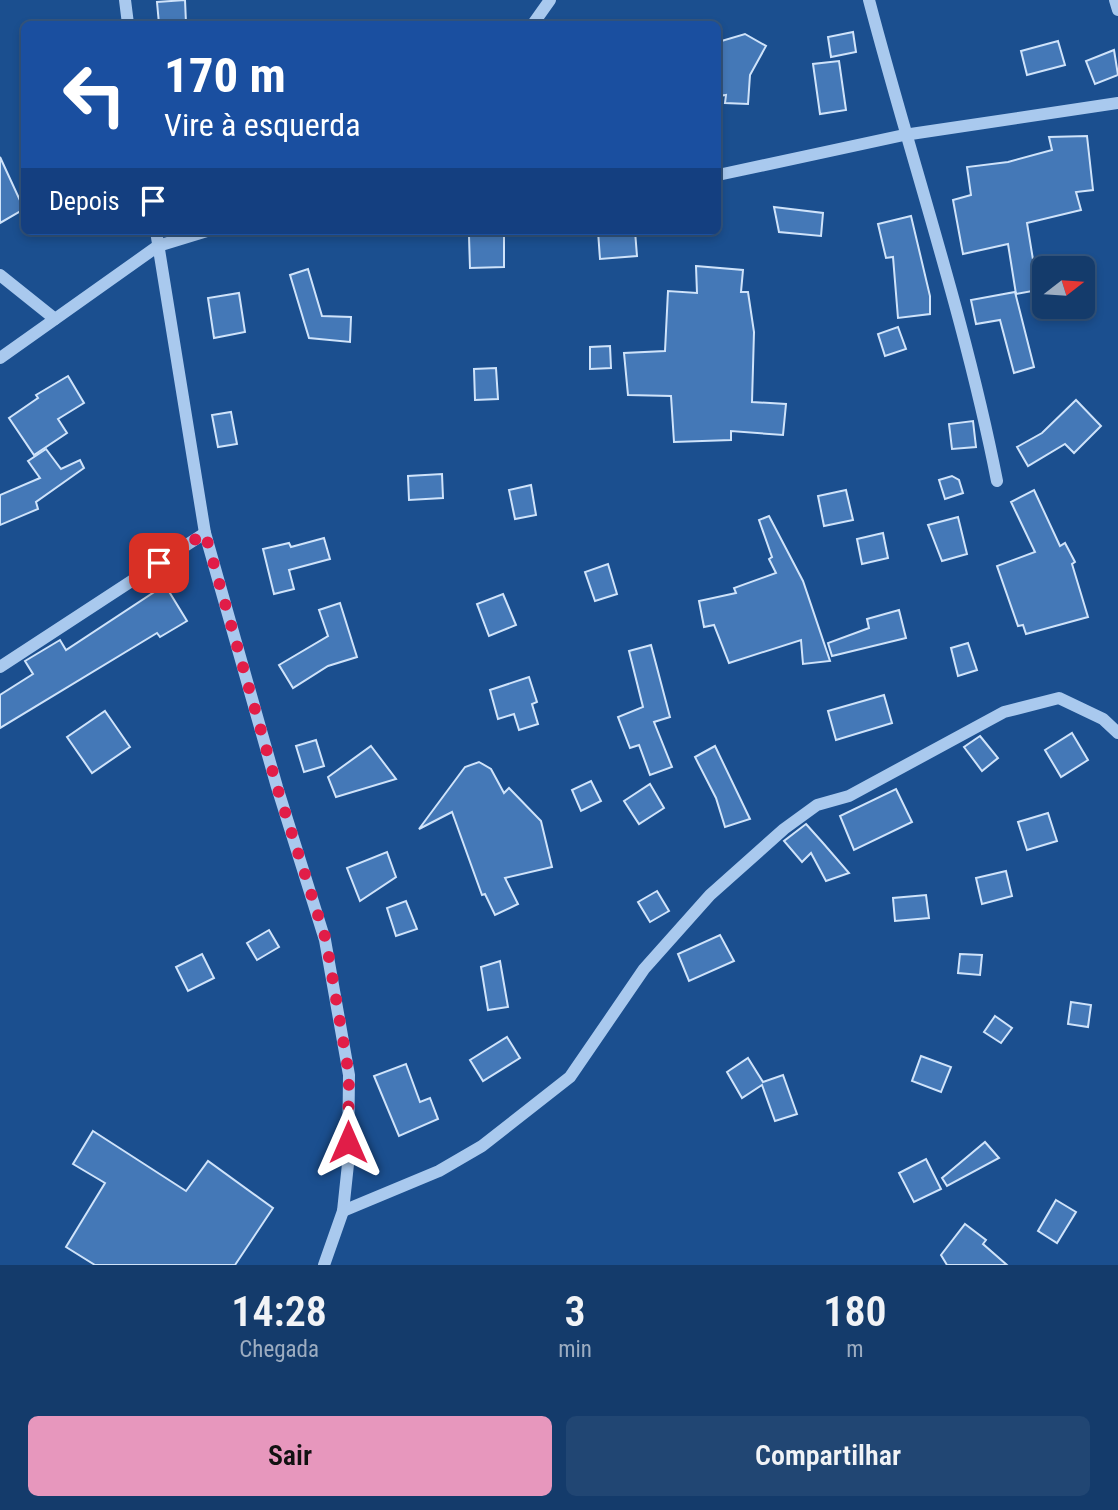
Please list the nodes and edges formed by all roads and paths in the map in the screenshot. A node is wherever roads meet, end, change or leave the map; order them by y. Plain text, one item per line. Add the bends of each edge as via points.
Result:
1 (125, 0) edge
2 (550, 0) edge
3 (869, 0) edge
4 (1115, 0) edge
5 (1118, 10) edge
6 (128, 21) edge
7 (535, 21) edge
8 (1118, 103) edge
9 (904, 135) junction
10 (721, 174) edge
11 (157, 235) edge
12 (195, 235) edge
13 (158, 246) junction
14 (0, 275) edge
15 (55, 319) junction
16 (0, 358) edge
17 (997, 481) dead end
18 (205, 533) junction
19 (0, 667) edge
20 (1118, 733) edge
21 (343, 1212) junction
22 (324, 1265) edge

1 - 6 street
2 - 7 street
3 - 9 street
4 - 5 street
8 - 9 street
9 - 10 street
9 - 17 street via 979,388
11 - 13 street
12 - 13 street
13 - 15 street
13 - 18 street
14 - 15 street
15 - 16 street
18 - 19 street
18 - 21 street via 326,940 349,1075
20 - 21 street via 1103,719 1059,698 1004,712 849,796 817,805 710,895 644,969 570,1077 482,1146 439,1171
21 - 22 street

